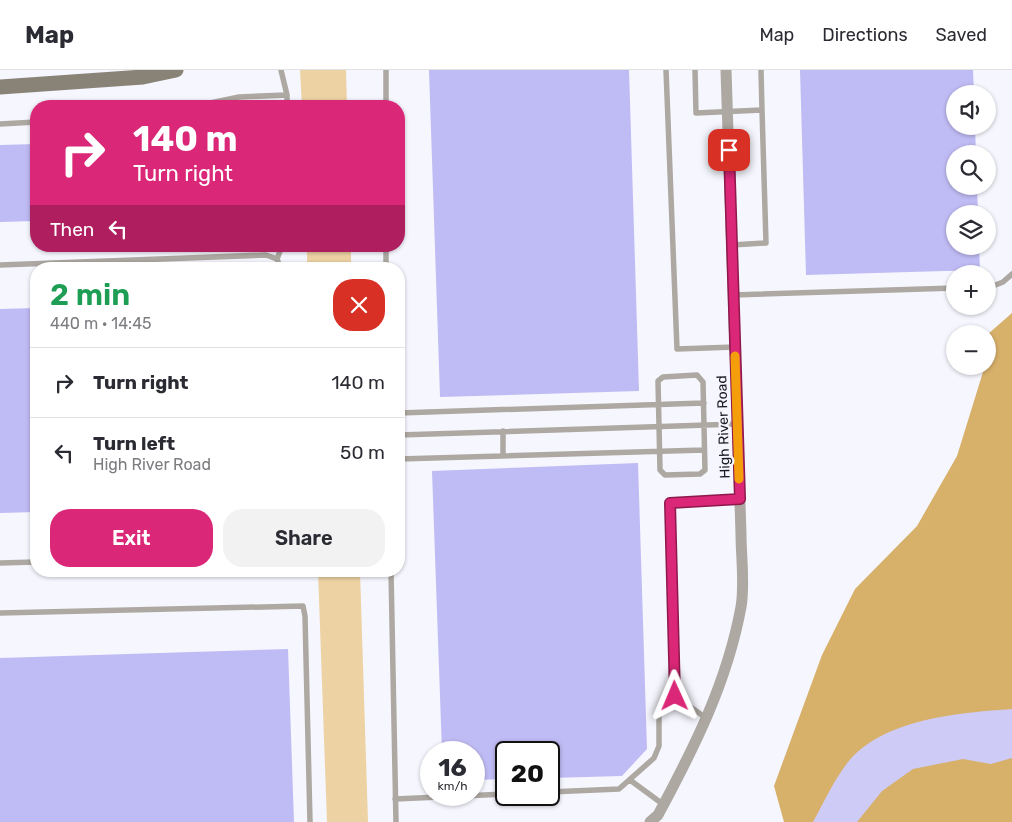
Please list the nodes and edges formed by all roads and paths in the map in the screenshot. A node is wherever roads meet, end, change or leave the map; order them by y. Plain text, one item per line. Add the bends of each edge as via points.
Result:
1 (176, 70) edge
2 (281, 70) edge
3 (386, 70) edge
4 (666, 70) edge
5 (695, 70) edge
6 (726, 70) edge
7 (761, 70) edge
8 (0, 87) edge
9 (287, 95) junction
10 (225, 100) edge
11 (287, 100) edge
12 (386, 100) edge
13 (762, 110) junction
14 (727, 111) junction
15 (30, 122) edge
16 (0, 124) edge
17 (732, 245) junction
18 (280, 252) edge
19 (277, 259) junction
20 (80, 262) edge
21 (278, 262) edge
22 (30, 264) edge
23 (0, 265) edge
24 (1012, 274) edge
25 (996, 285) edge
26 (946, 288) edge
27 (734, 295) junction
28 (735, 347) junction
29 (704, 403) junction
30 (658, 404) junction
31 (405, 413) edge
32 (738, 424) junction
33 (704, 425) junction
34 (659, 426) junction
35 (503, 431) junction
36 (405, 435) edge
37 (704, 450) junction
38 (659, 451) junction
39 (503, 455) junction
40 (405, 459) edge
41 (740, 499) junction
42 (30, 562) edge
43 (0, 563) edge
44 (390, 577) edge
45 (0, 614) edge
46 (659, 714) dead end
47 (706, 718) junction
48 (630, 780) junction
49 (560, 792) edge
50 (495, 794) edge
51 (395, 799) junction
52 (664, 804) junction
53 (310, 822) edge
54 (396, 822) edge
55 (650, 822) edge

1 - 8 main road via 143,77
2 - 9 lane
3 - 12 lane
4 - 28 lane via 676,349
5 - 14 lane via 696,113
6 - 14 street, High River Road
7 - 13 lane
9 - 10 lane
9 - 11 lane
13 - 14 lane
13 - 17 lane via 766,243
14 - 17 street, High River Road
15 - 16 lane
17 - 27 street, High River Road
18 - 19 lane
19 - 20 lane via 266,255
19 - 21 lane
22 - 23 lane
24 - 25 lane
26 - 27 lane
27 - 28 street, High River Road
28 - 32 street, High River Road
29 - 30 lane
29 - 30 lane via 703,382 697,376 680,376 663,377 658,382
29 - 33 lane
30 - 31 lane
30 - 34 lane
32 - 33 lane
32 - 41 street, High River Road
33 - 34 lane
33 - 37 lane
34 - 35 lane
34 - 38 lane
35 - 36 lane
35 - 39 lane
37 - 38 lane
37 - 38 lane via 705,470 700,474 665,475 660,470
38 - 39 lane
39 - 40 lane
41 - 47 street, High River Road via 742,605 724,678
41 - 47 lane via 670,503 675,696
42 - 43 lane
44 - 51 lane
45 - 53 lane via 303,606 306,616
46 - 48 lane via 659,746 654,758
47 - 52 street, High River Road via 691,755
48 - 49 lane via 619,790
48 - 52 lane
50 - 51 lane
51 - 54 lane
52 - 55 street, High River Road

